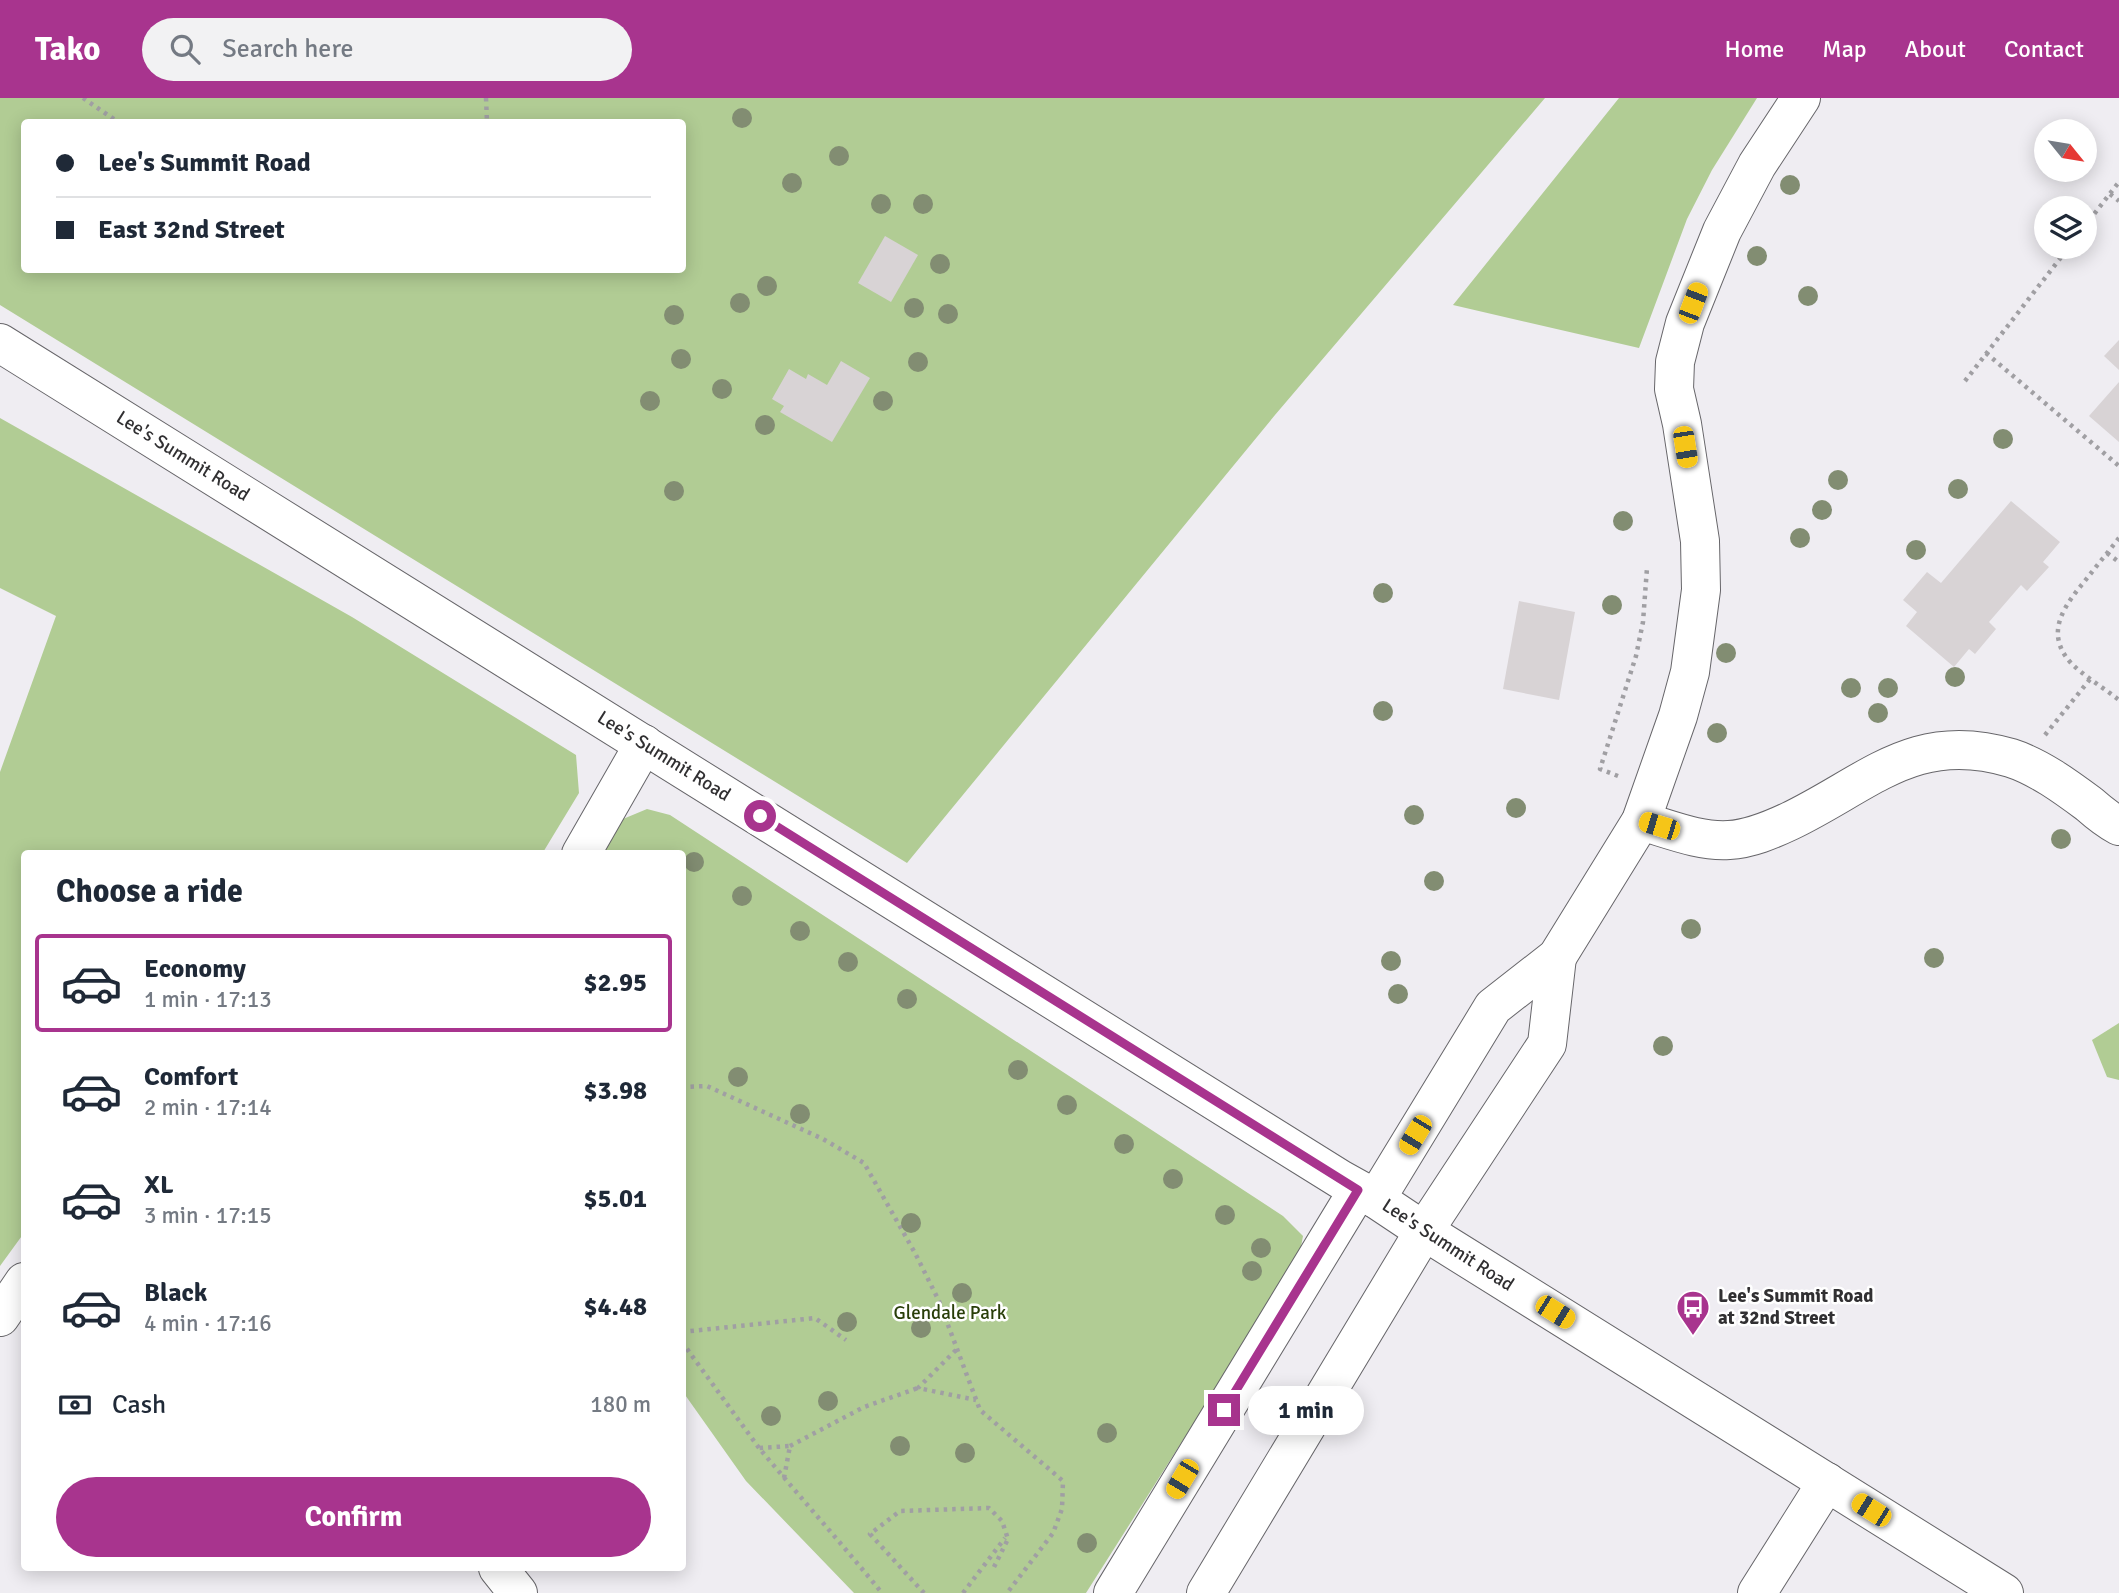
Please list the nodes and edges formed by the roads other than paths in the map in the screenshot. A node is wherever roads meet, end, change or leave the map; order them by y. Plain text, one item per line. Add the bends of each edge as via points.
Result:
1 (1801, 98) edge
2 (0, 342) edge
3 (644, 744) junction
4 (1647, 805) junction
5 (2119, 826) edge
6 (583, 850) edge
7 (1557, 957) junction
8 (1367, 1194) junction
9 (1424, 1231) junction
10 (21, 1286) edge
11 (0, 1317) edge
12 (1827, 1482) junction
13 (500, 1571) edge
14 (518, 1593) edge
15 (1113, 1593) edge
16 (1206, 1593) edge
17 (1757, 1593) edge
18 (2004, 1593) edge

1 - 4 main road via 1757,165 1722,231 1685,323 1675,362 1674,389 1700,541 1701,590 1690,672
2 - 3 main road, Lee's Summit Road
3 - 6 main road
3 - 8 main road, Lee's Summit Road
4 - 5 main road via 1701,838 1753,836 1819,807 1888,767 1942,749 2015,759
4 - 7 main road
7 - 8 main road via 1493,1007
7 - 9 main road via 1547,1044
8 - 9 main road, Lee's Summit Road
8 - 15 main road
9 - 12 main road, Lee's Summit Road
9 - 16 main road
10 - 11 main road
12 - 17 main road
12 - 18 main road, Lee's Summit Road
13 - 14 main road

